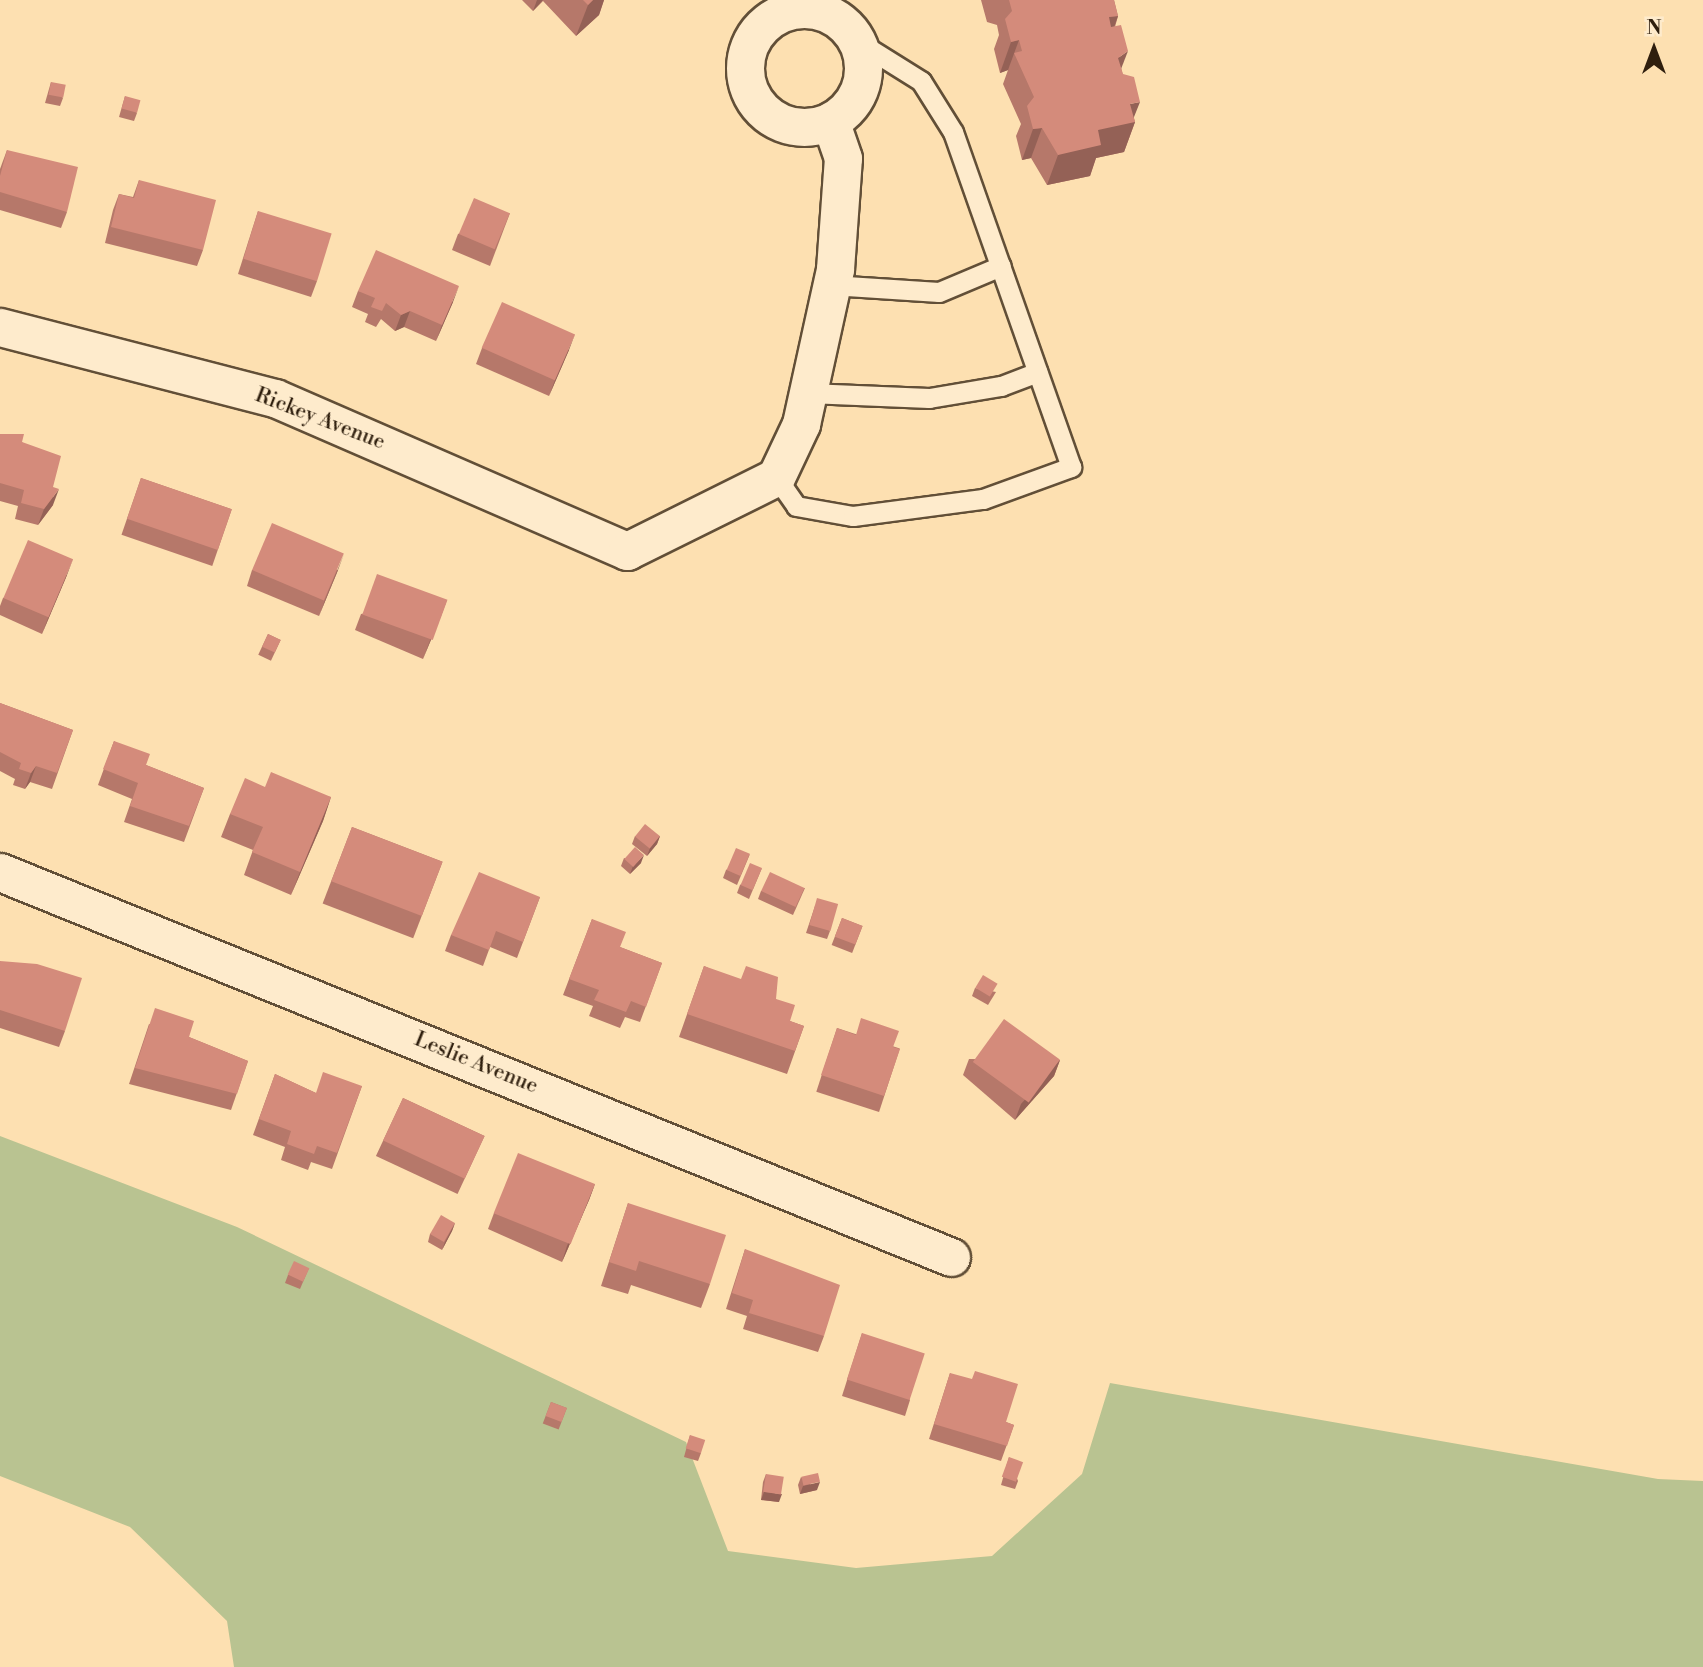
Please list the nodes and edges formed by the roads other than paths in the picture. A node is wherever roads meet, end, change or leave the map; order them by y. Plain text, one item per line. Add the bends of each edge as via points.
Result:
1 (857, 41) junction
2 (830, 121) junction
3 (1000, 266) junction
4 (831, 285) junction
5 (0, 327) edge
6 (1037, 372) junction
7 (808, 393) junction
8 (776, 477) junction
9 (0, 872) edge
10 (951, 1257) dead end

1 - 2 street via 860,86
1 - 2 street via 843,23 800,8 777,15 747,49 750,94 765,113 785,124
1 - 3 lane via 921,81 953,132
2 - 4 street via 843,158
3 - 4 lane via 939,292
3 - 6 lane
4 - 7 street
5 - 8 street, Rickey Avenue via 275,398 627,551
6 - 7 lane via 1001,386 929,398
6 - 8 lane via 1071,467 1037,484 983,499 853,516 796,506
7 - 8 street
9 - 10 street, Leslie Avenue

